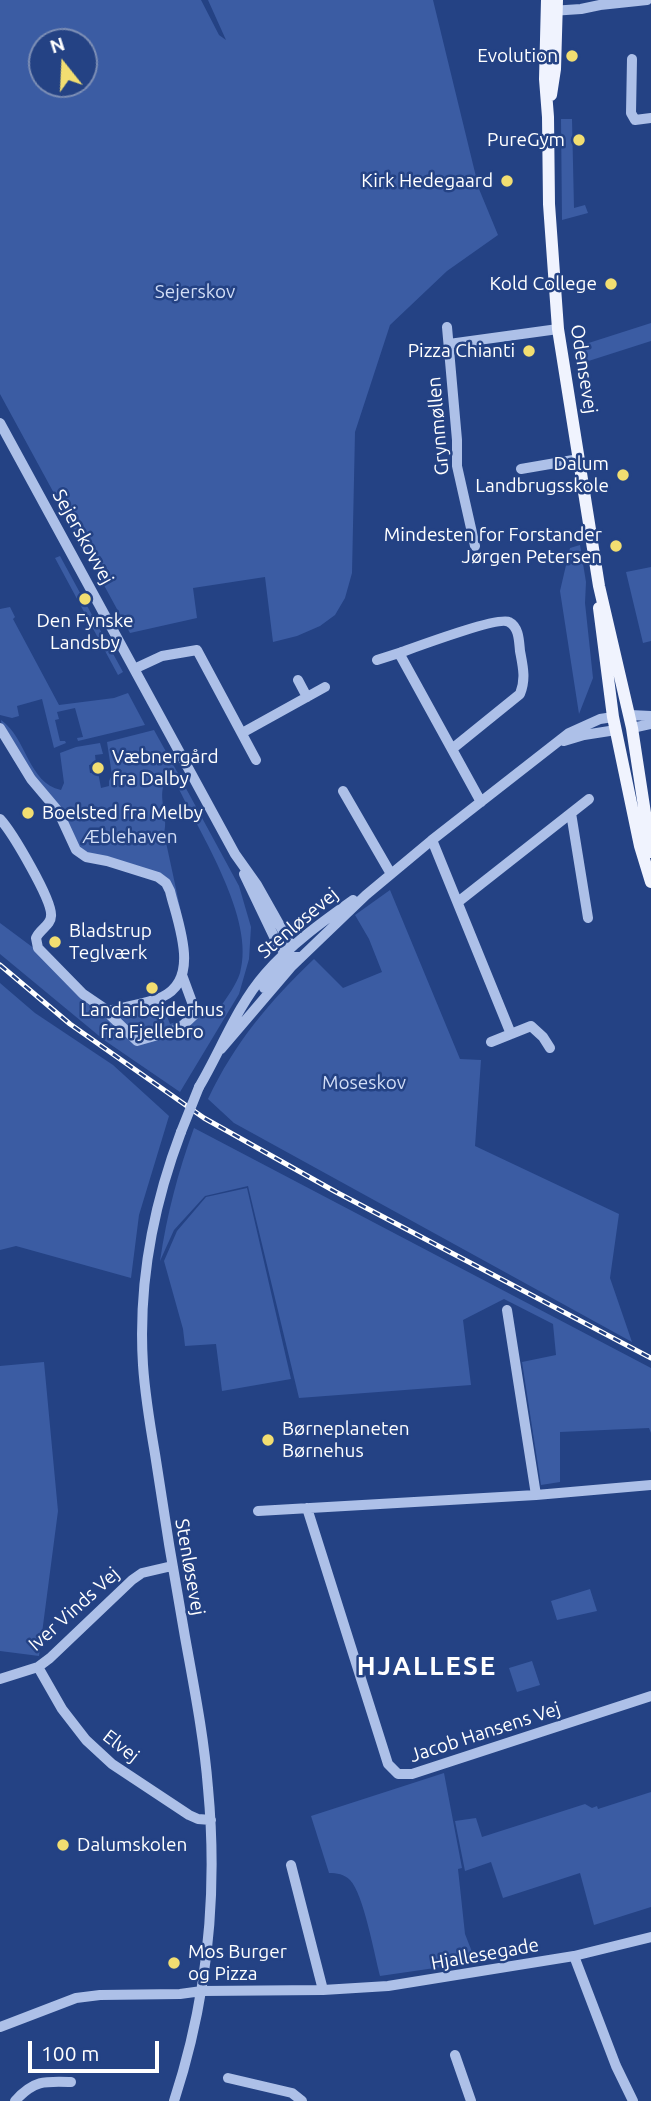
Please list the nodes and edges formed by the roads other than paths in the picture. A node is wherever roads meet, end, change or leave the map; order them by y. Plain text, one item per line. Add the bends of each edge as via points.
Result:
1 (587, 0) edge
2 (647, 0) edge
3 (552, 5) edge
4 (600, 5) junction
5 (632, 59) dead end
6 (651, 118) edge
7 (447, 327) dead end
8 (558, 329) junction
9 (449, 344) junction
10 (0, 423) edge
11 (579, 459) junction
12 (522, 469) dead end
13 (475, 546) dead end
14 (599, 586) junction
15 (399, 653) junction
16 (377, 660) dead end
17 (134, 669) junction
18 (298, 680) dead end
19 (325, 687) dead end
20 (307, 697) junction
21 (651, 716) edge
22 (623, 723) junction
23 (651, 724) edge
24 (0, 728) edge
25 (242, 733) junction
26 (452, 749) junction
27 (257, 760) dead end
28 (343, 791) dead end
29 (589, 799) dead end
30 (481, 802) junction
31 (571, 813) junction
32 (0, 819) edge
33 (432, 840) junction
34 (651, 852) edge
35 (390, 874) junction
36 (651, 882) edge
37 (458, 902) junction
38 (588, 918) dead end
39 (291, 954) junction
40 (182, 974) junction
41 (108, 1010) junction
42 (511, 1034) junction
43 (491, 1042) dead end
44 (550, 1048) dead end
45 (507, 1310) dead end
46 (651, 1485) edge
47 (536, 1495) junction
48 (307, 1508) junction
49 (258, 1511) dead end
50 (172, 1566) junction
51 (38, 1667) junction
52 (0, 1679) edge
53 (651, 1696) edge
54 (211, 1820) junction
55 (291, 1865) dead end
56 (651, 1937) edge
57 (574, 1956) junction
58 (323, 1990) junction
59 (202, 1991) junction
60 (0, 2027) edge
61 (455, 2055) dead end
62 (228, 2078) dead end
63 (71, 2082) dead end
64 (630, 2100) edge
65 (15, 2101) edge
66 (174, 2101) edge
67 (302, 2101) edge
68 (471, 2101) edge

1 - 4 street
2 - 4 street
3 - 4 street via 581,9
3 - 8 main road, Odensevej via 555,69 548,117 549,204
5 - 6 street via 631,113 635,120
7 - 9 street, Grynmøllen
8 - 9 street
8 - 11 main road, Odensevej
9 - 13 street, Grynmøllen via 457,466
10 - 17 street, Sejerskovvej
11 - 12 street
11 - 14 main road, Odensevej
14 - 22 main road, Odensevej
14 - 22 main road, Odensevej via 601,640
15 - 16 street
15 - 26 street
15 - 26 street via 503,619 517,631 525,682 520,694
17 - 25 street via 162,656 197,650
17 - 39 street, Sejerskovvej via 235,854 257,885
18 - 20 street
19 - 20 street
20 - 25 street
21 - 22 street
22 - 23 street
22 - 30 street, Stenløsevej via 600,719 581,727
22 - 34 main road
22 - 36 main road, Odensevej via 639,846
24 - 40 street via 31,779 58,811 81,855 166,883 183,942
25 - 27 street
26 - 30 street
28 - 35 street
29 - 31 street
30 - 33 street, Stenløsevej
31 - 37 street
31 - 38 street
32 - 41 street via 24,852 50,908 49,924 36,938 38,948 83,994
33 - 35 street, Stenløsevej
33 - 37 street
35 - 39 street, Stenløsevej
37 - 42 street
39 - 50 street, Stenløsevej, bridge via 249,1008 200,1087 163,1182 154,1222 143,1314 145,1389
40 - 41 street via 174,989 160,998
40 - 41 street via 196,1013 178,1029 136,1041
42 - 43 street
42 - 44 street via 531,1026
45 - 47 street
46 - 47 street
47 - 48 street
48 - 49 street
48 - 53 street, Jacob Hansens Vej via 388,1764 398,1774 412,1774
50 - 51 street, Iver Vinds Vej via 132,1580
50 - 54 street, Stenløsevej via 202,1734
51 - 52 street, Iver Vinds Vej
51 - 54 street, Elvej via 72,1726 111,1764 189,1815
54 - 59 street, Stenløsevej via 212,1873
55 - 58 street
56 - 57 street, Hjallesegade
57 - 58 street, Hjallesegade via 426,1982
57 - 64 street
58 - 59 street, Hjallesegade
59 - 60 street, Hjallesegade via 76,1998
59 - 66 street, Stenløsevej
61 - 68 street
62 - 67 street via 292,2093
63 - 65 street via 33,2085

